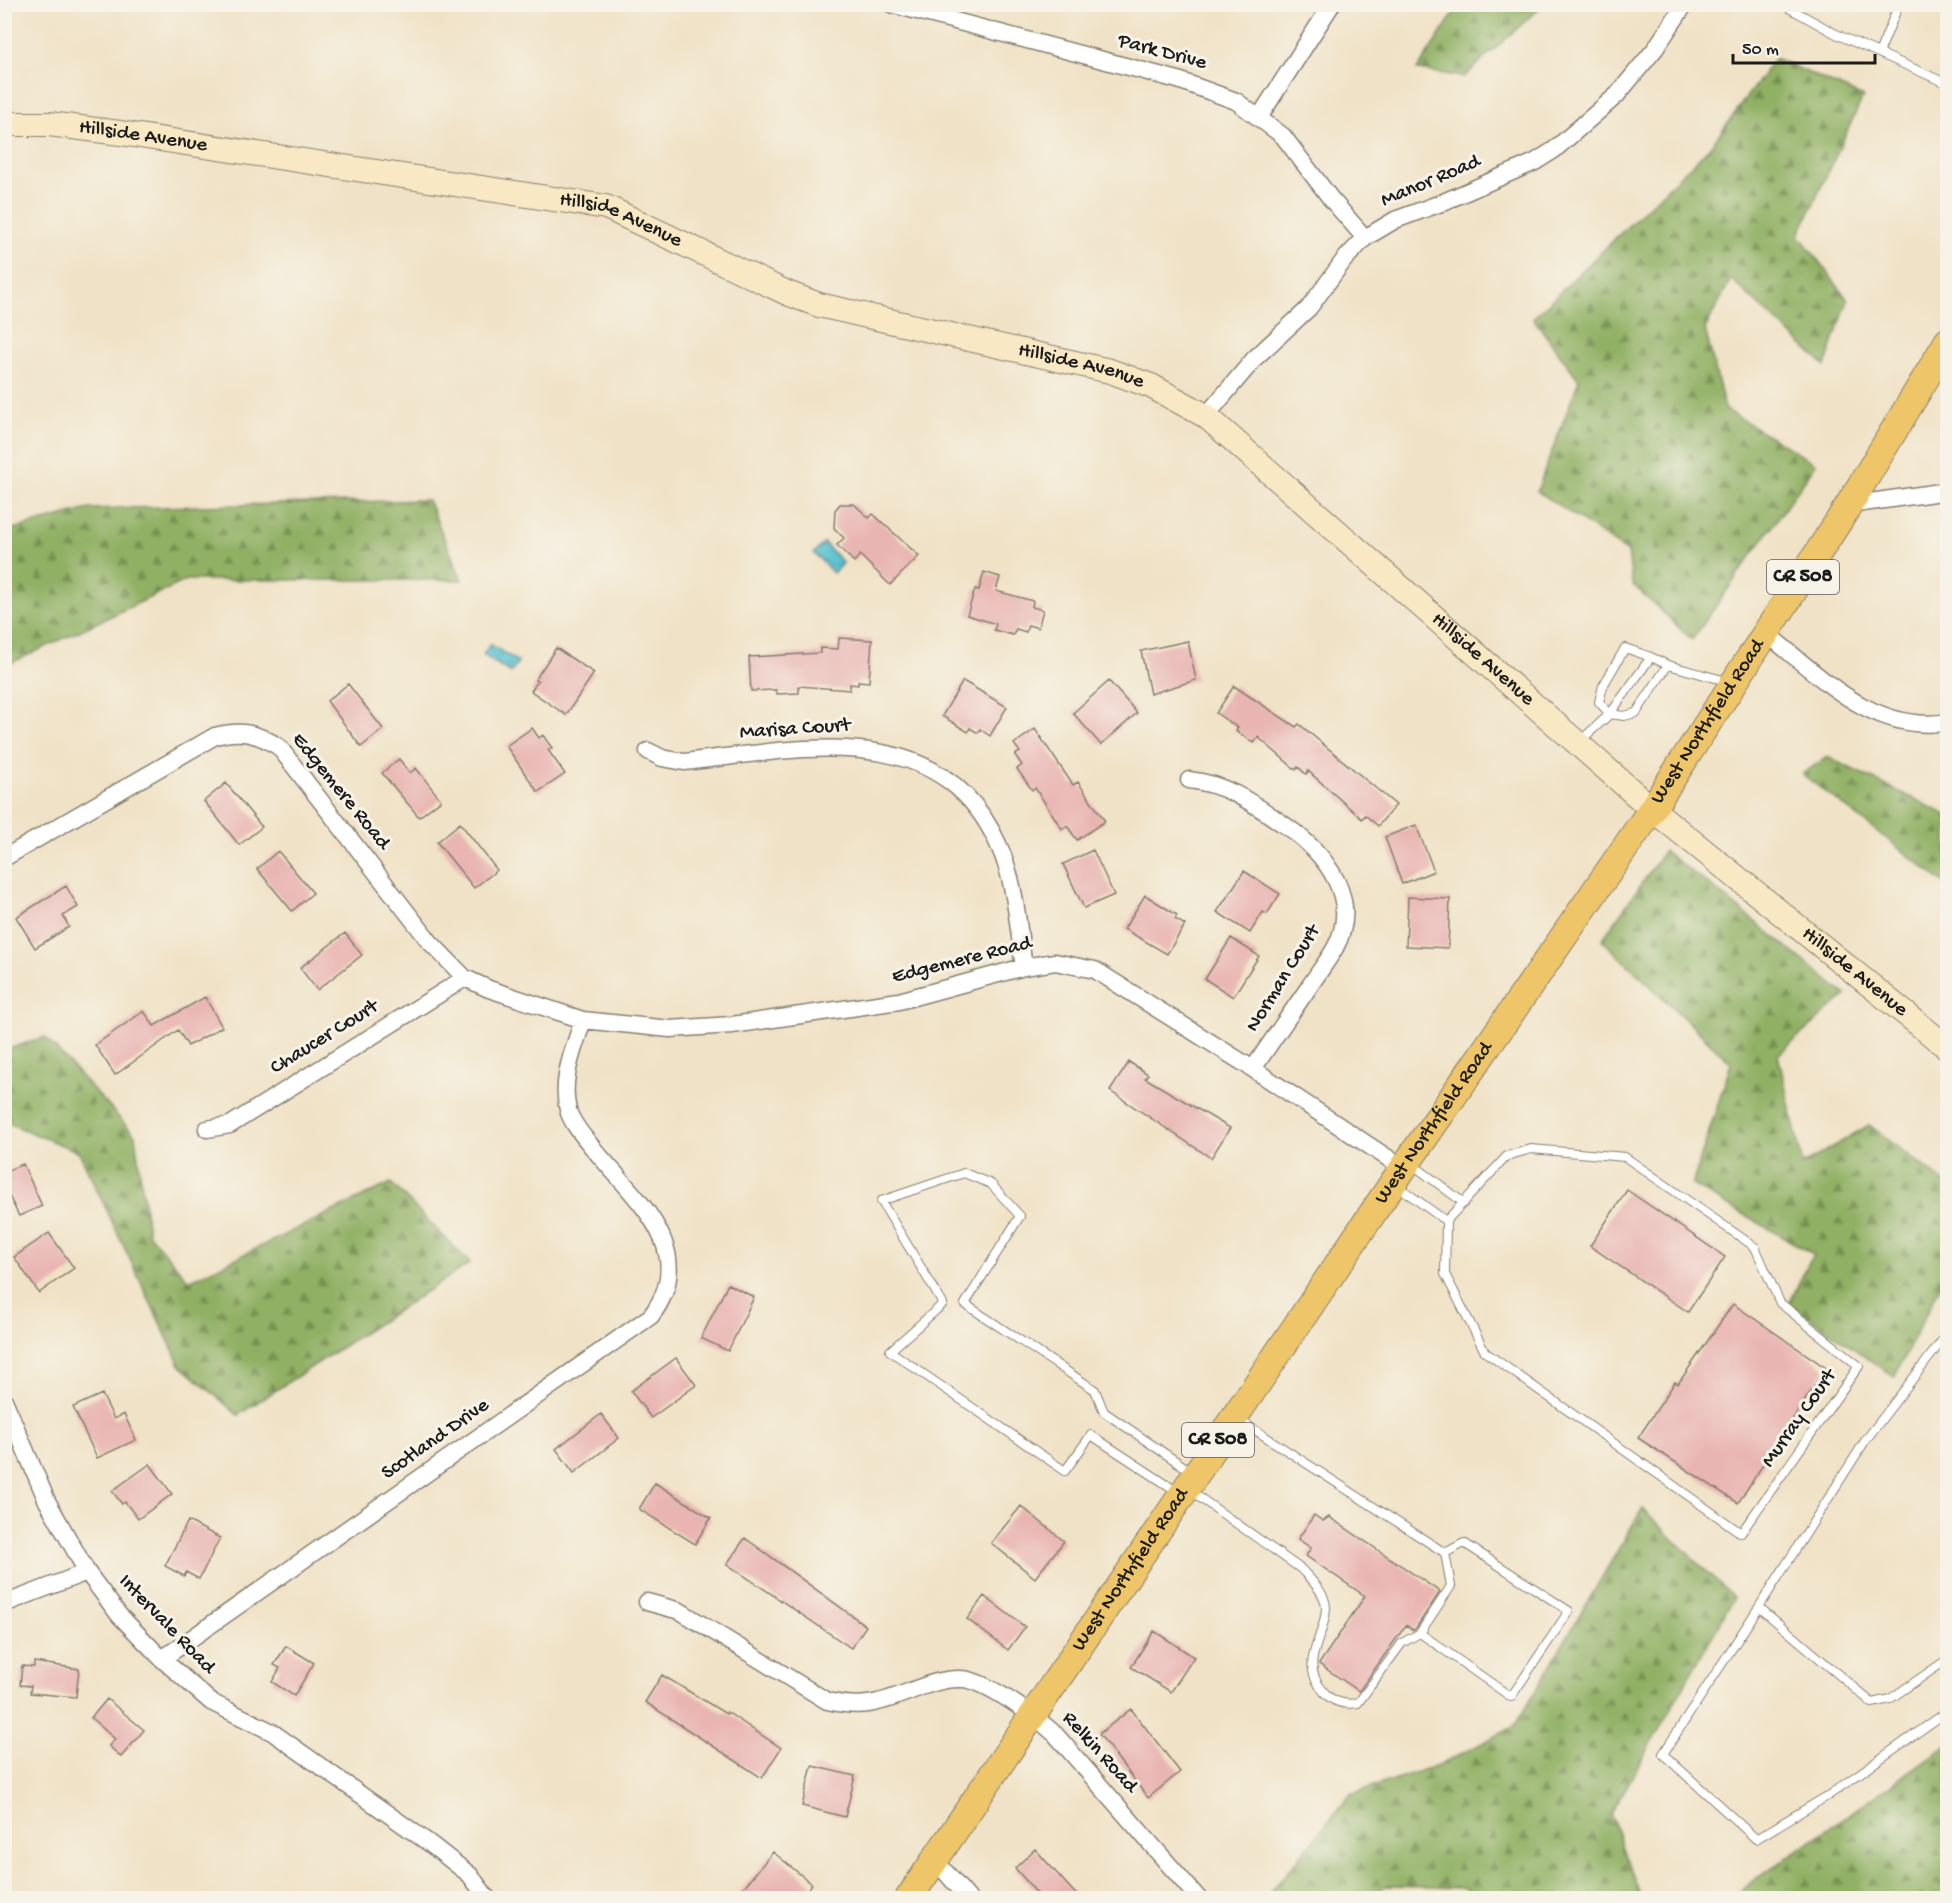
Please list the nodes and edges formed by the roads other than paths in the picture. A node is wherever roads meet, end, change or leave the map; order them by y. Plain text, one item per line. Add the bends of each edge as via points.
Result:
1 (891, 4) edge
2 (1332, 4) edge
3 (1685, 4) edge
4 (1782, 4) edge
5 (1899, 4) edge
6 (1879, 53) junction
7 (1947, 84) edge
8 (1260, 116) junction
9 (4, 124) edge
10 (1365, 238) junction
11 (1947, 341) edge
12 (1206, 417) junction
13 (1947, 491) edge
14 (1849, 505) junction
15 (1767, 634) junction
16 (1652, 657) junction
17 (1668, 665) junction
18 (1735, 683) junction
19 (1610, 714) junction
20 (1947, 722) edge
21 (1577, 743) junction
22 (648, 751) dead end
23 (1189, 780) dead end
24 (1652, 809) junction
25 (4, 858) edge
26 (1024, 967) junction
27 (465, 978) junction
28 (583, 1020) junction
29 (1947, 1048) edge
30 (1253, 1069) junction
31 (207, 1129) dead end
32 (1401, 1171) junction
33 (1464, 1203) junction
34 (1446, 1221) junction
35 (1947, 1333) edge
36 (4, 1400) edge
37 (1234, 1417) junction
38 (1187, 1485) junction
39 (1445, 1553) junction
40 (87, 1572) junction
41 (647, 1602) dead end
42 (4, 1604) edge
43 (1759, 1607) junction
44 (1420, 1633) junction
45 (162, 1659) junction
46 (1947, 1659) edge
47 (1947, 1712) edge
48 (1032, 1714) junction
49 (935, 1860) junction
50 (488, 1899) edge
51 (909, 1899) edge
52 (968, 1899) edge
53 (1198, 1899) edge

1 - 8 street, Park Drive via 1178,80 1236,101
2 - 8 street
3 - 10 street, Manor Road via 1617,95 1554,150 1535,162 1395,220
4 - 6 lane
5 - 6 lane
6 - 7 lane
8 - 10 street, Park Drive via 1283,136
9 - 12 street, Hillside Avenue via 49,124 120,133 606,207 819,305 1110,371 1151,386
10 - 12 street, Manor Road via 1309,308 1255,358
11 - 14 main road, West Northfield Road / CR 508
12 - 21 street, Hillside Avenue
13 - 14 street
14 - 15 main road, West Northfield Road / CR 508
15 - 18 main road, West Northfield Road / CR 508
15 - 20 street via 1870,712 1906,723
16 - 17 lane
16 - 19 lane
16 - 19 lane via 1625,648 1603,686 1599,702
17 - 18 lane
17 - 19 lane via 1636,713
18 - 24 main road, West Northfield Road / CR 508
19 - 21 lane
21 - 24 street, Hillside Avenue
22 - 26 street, Marisa Court via 684,762 827,746 858,747 904,757 930,768 971,801 999,846 1008,872
23 - 30 street, Norman Court via 1234,791 1309,842 1332,870 1343,901 1345,917 1336,947
24 - 29 street, Hillside Avenue
24 - 32 main road, West Northfield Road / CR 508
25 - 27 street, Edgemere Road via 215,736 246,732 279,747 430,942
26 - 28 street, Edgemere Road via 899,1001 732,1025 670,1029
26 - 30 street, Edgemere Road via 1055,962 1095,970
27 - 28 street, Edgemere Road via 489,990
27 - 31 street, Chaucer Court via 230,1125
28 - 45 street, Scotland Drive via 565,1087 569,1112 664,1238 670,1275 651,1316
30 - 32 street, Edgemere Road
32 - 33 lane
32 - 34 lane
32 - 37 main road, West Northfield Road / CR 508
33 - 34 lane
33 - 34 lane, Murray Court via 1508,1155 1531,1149 1625,1157 1755,1247 1780,1303 1859,1366 1741,1533 1485,1352 1445,1274
35 - 43 lane via 1865,1441
36 - 40 street, Intervale Road via 47,1501
37 - 38 main road, West Northfield Road / CR 508
37 - 39 lane
38 - 38 lane via 1104,1412 1095,1390 965,1304 1020,1216 992,1184 964,1173 881,1201 943,1304 890,1351 1065,1471 1091,1435
38 - 44 lane via 1301,1569 1316,1585 1326,1607 1312,1657 1314,1677 1326,1694 1344,1705 1358,1703 1402,1643
38 - 48 main road, West Northfield Road / CR 508
39 - 44 lane via 1451,1586
39 - 44 lane via 1464,1543 1569,1611 1511,1697
40 - 42 street
40 - 45 street, Intervale Road via 119,1615
41 - 48 street, Relkin Road via 680,1611 827,1701 870,1704 938,1681 963,1678
43 - 46 lane via 1872,1703 1890,1700
43 - 47 lane via 1663,1754 1756,1839 1828,1795
45 - 50 street, Intervale Road via 211,1702 272,1732 429,1843 471,1875
48 - 49 main road, West Northfield Road / CR 508
48 - 53 street, Relkin Road via 1055,1734
49 - 51 main road, West Northfield Road / CR 508
49 - 52 street

